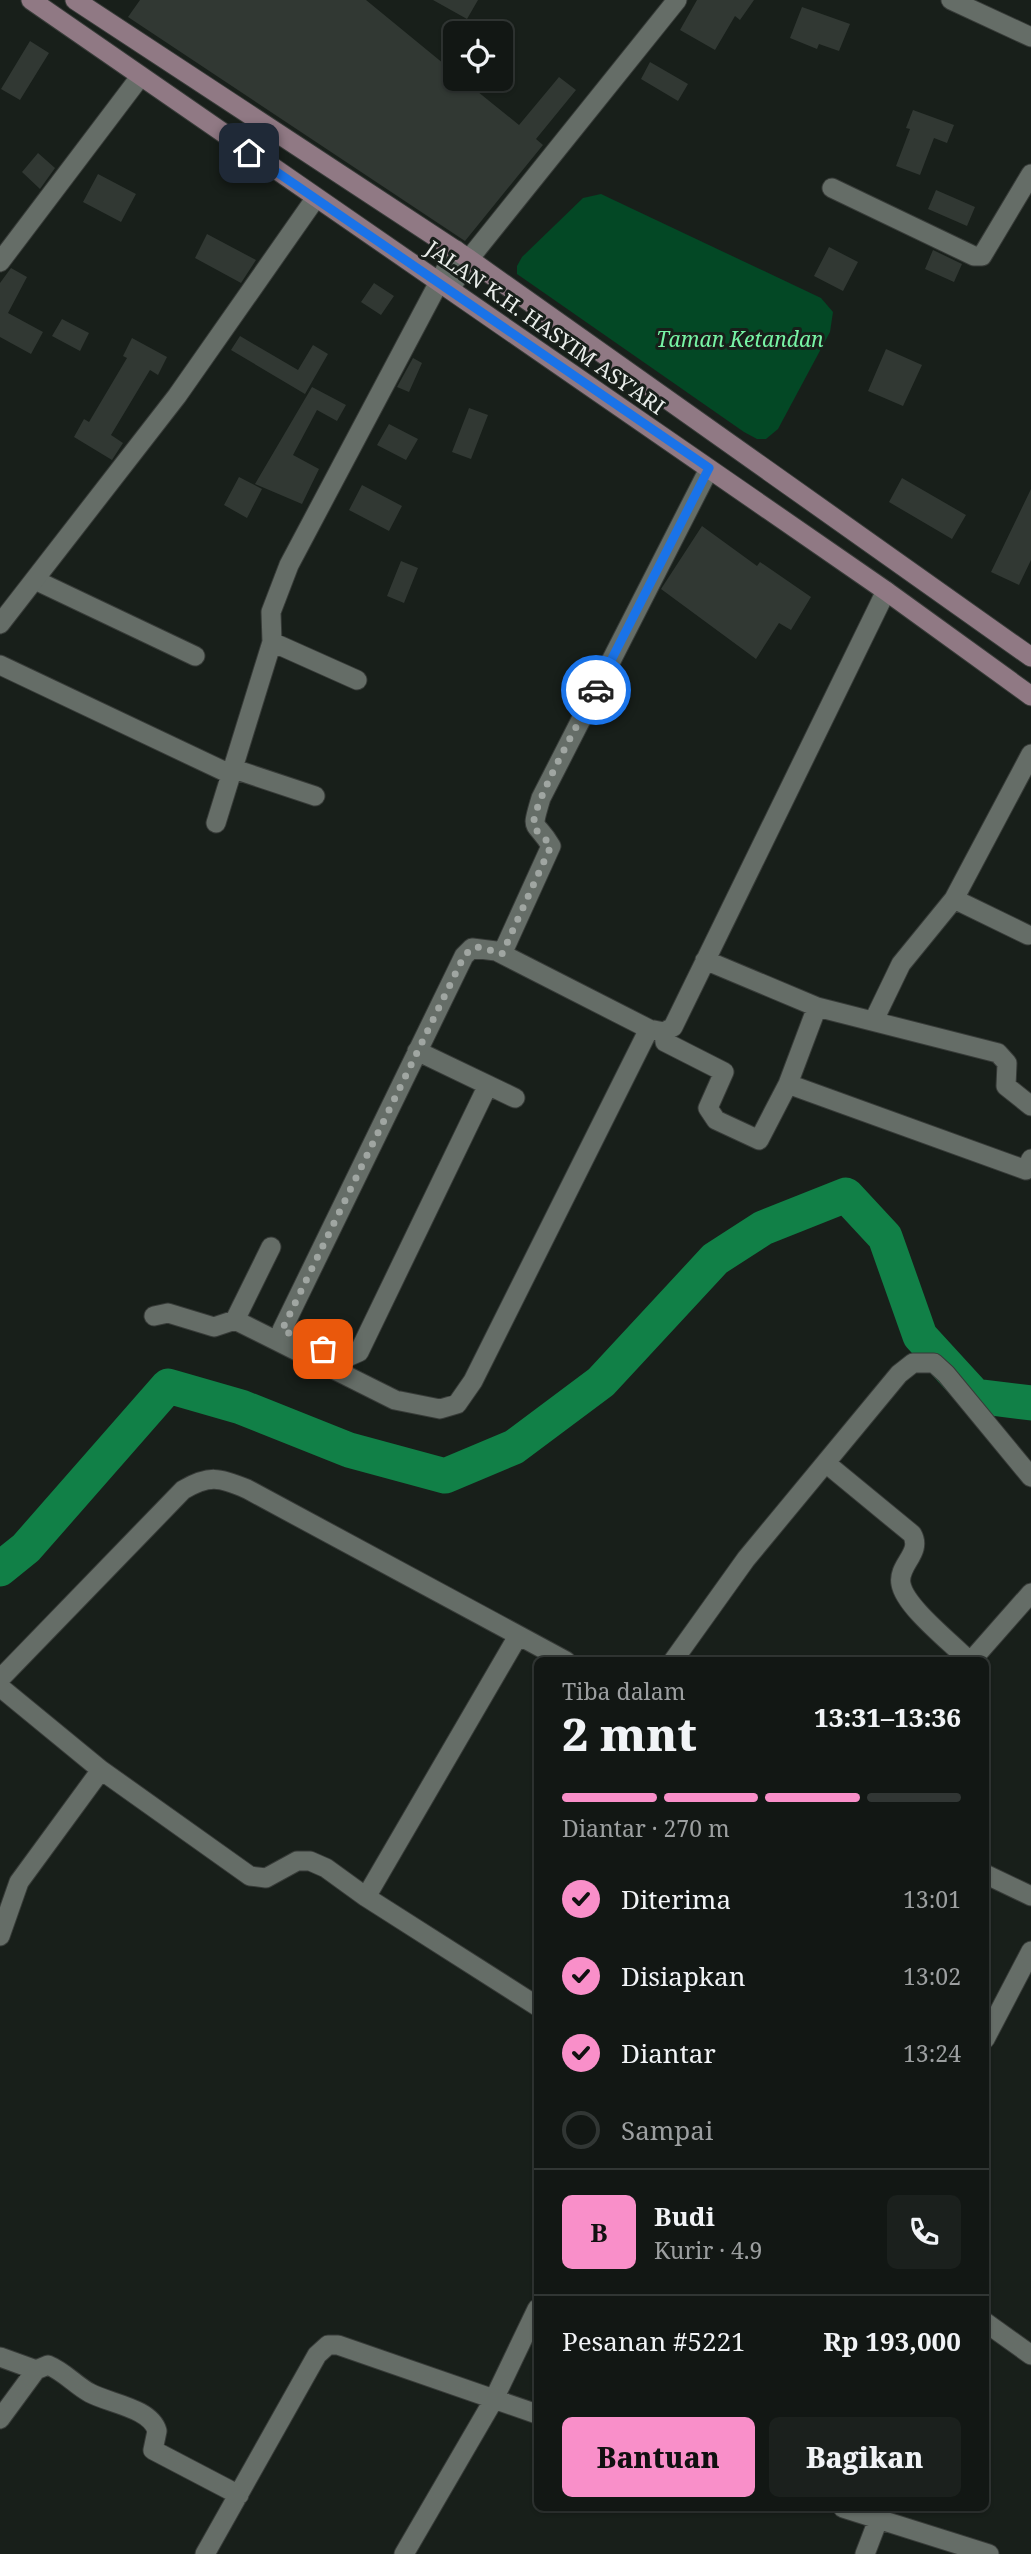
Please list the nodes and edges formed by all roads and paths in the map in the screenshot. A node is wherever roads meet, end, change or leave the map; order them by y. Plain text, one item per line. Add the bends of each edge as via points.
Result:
1 (31, 0) edge
2 (677, 0) edge
3 (951, 0) edge
4 (80, 1) edge
5 (1031, 37) edge
6 (140, 77) junction
7 (1031, 174) edge
8 (832, 188) dead end
9 (315, 199) junction
10 (462, 255) junction
11 (0, 262) edge
12 (444, 285) junction
13 (709, 468) junction
14 (34, 580) junction
15 (886, 591) junction
16 (0, 624) edge
17 (272, 642) junction
18 (195, 656) dead end
19 (1031, 656) edge
20 (0, 665) edge
21 (356, 680) dead end
22 (1031, 696) edge
23 (1031, 754) edge
24 (231, 771) junction
25 (316, 796) dead end
26 (216, 823) dead end
27 (954, 899) junction
28 (1028, 935) dead end
29 (502, 954) junction
30 (705, 960) junction
31 (817, 1007) junction
32 (874, 1020) junction
33 (656, 1031) junction
34 (417, 1051) junction
35 (788, 1084) junction
36 (488, 1085) junction
37 (515, 1098) dead end
38 (1031, 1106) edge
39 (1031, 1159) edge
40 (271, 1247) dead end
41 (154, 1316) dead end
42 (235, 1320) junction
43 (280, 1335) junction
44 (827, 1464) junction
45 (1031, 1477) edge
46 (1031, 1593) edge
47 (518, 1636) junction
48 (558, 1657) edge
49 (676, 1657) edge
50 (966, 1657) edge
51 (974, 1657) edge
52 (0, 1679) edge
53 (0, 1687) edge
54 (101, 1770) junction
55 (989, 1876) edge
56 (1031, 1896) edge
57 (366, 1897) junction
58 (0, 1936) edge
59 (1031, 1951) edge
60 (534, 2004) edge
61 (989, 2031) edge
62 (534, 2315) edge
63 (989, 2325) edge
64 (1031, 2355) edge
65 (0, 2357) edge
66 (36, 2370) junction
67 (493, 2401) junction
68 (534, 2413) edge
69 (0, 2419) edge
70 (239, 2495) junction
71 (852, 2511) edge
72 (878, 2520) junction
73 (205, 2554) edge
74 (404, 2554) edge
75 (865, 2554) edge
76 (989, 2554) edge

1 - 6 main road, JALAN K.H. HASYIM ASY'ARI
2 - 10 street
3 - 5 street
4 - 10 main road, JALAN K.H. HASYIM ASY'ARI
6 - 9 main road, JALAN K.H. HASYIM ASY'ARI
6 - 11 street
7 - 8 street via 982,256
9 - 12 main road, JALAN K.H. HASYIM ASY'ARI
9 - 14 street via 177,396
10 - 12 street
10 - 19 main road, JALAN K.H. HASYIM ASY'ARI
12 - 13 main road, JALAN K.H. HASYIM ASY'ARI
12 - 17 street via 289,565 271,612
13 - 15 main road, JALAN K.H. HASYIM ASY'ARI
13 - 29 street via 541,799 534,828 551,846
14 - 16 street
14 - 18 street
15 - 22 main road, JALAN K.H. HASYIM ASY'ARI
15 - 30 street
17 - 21 street
17 - 24 street
20 - 24 street
23 - 27 street
24 - 25 street
24 - 26 street
27 - 28 street
27 - 32 street via 901,964
29 - 33 street
29 - 34 street via 480,947 464,956
30 - 31 street
30 - 33 street via 673,1027
31 - 32 street
31 - 35 street
32 - 38 street via 998,1053 1007,1063 1006,1086
33 - 35 street via 665,1042 724,1072 708,1108 716,1120 736,1131 759,1140
33 - 43 street via 474,1381 457,1404 440,1409 395,1400
34 - 36 street
34 - 43 street
35 - 39 street via 1026,1170
36 - 37 street
36 - 43 street via 359,1352 343,1359
40 - 42 street
41 - 42 street via 168,1313 214,1327
42 - 43 street
44 - 45 street via 899,1374 913,1363 925,1361 946,1374
44 - 49 street via 746,1559
44 - 50 street via 912,1534 915,1549 900,1576 901,1586 910,1602
46 - 51 street
47 - 48 street
47 - 52 street via 247,1489 225,1480 203,1479 183,1490
47 - 57 street
53 - 54 street
54 - 57 street via 250,1876 265,1878 297,1861 310,1861
54 - 58 street via 19,1882
55 - 56 street
57 - 60 street
59 - 61 street
62 - 67 street
63 - 64 street
65 - 66 street
66 - 69 street
66 - 70 street via 48,2365 59,2369 89,2393 146,2418 157,2431 153,2450
67 - 68 street
67 - 70 street via 328,2345 317,2355
67 - 74 street
70 - 73 street
71 - 72 street
72 - 75 street
72 - 76 street

